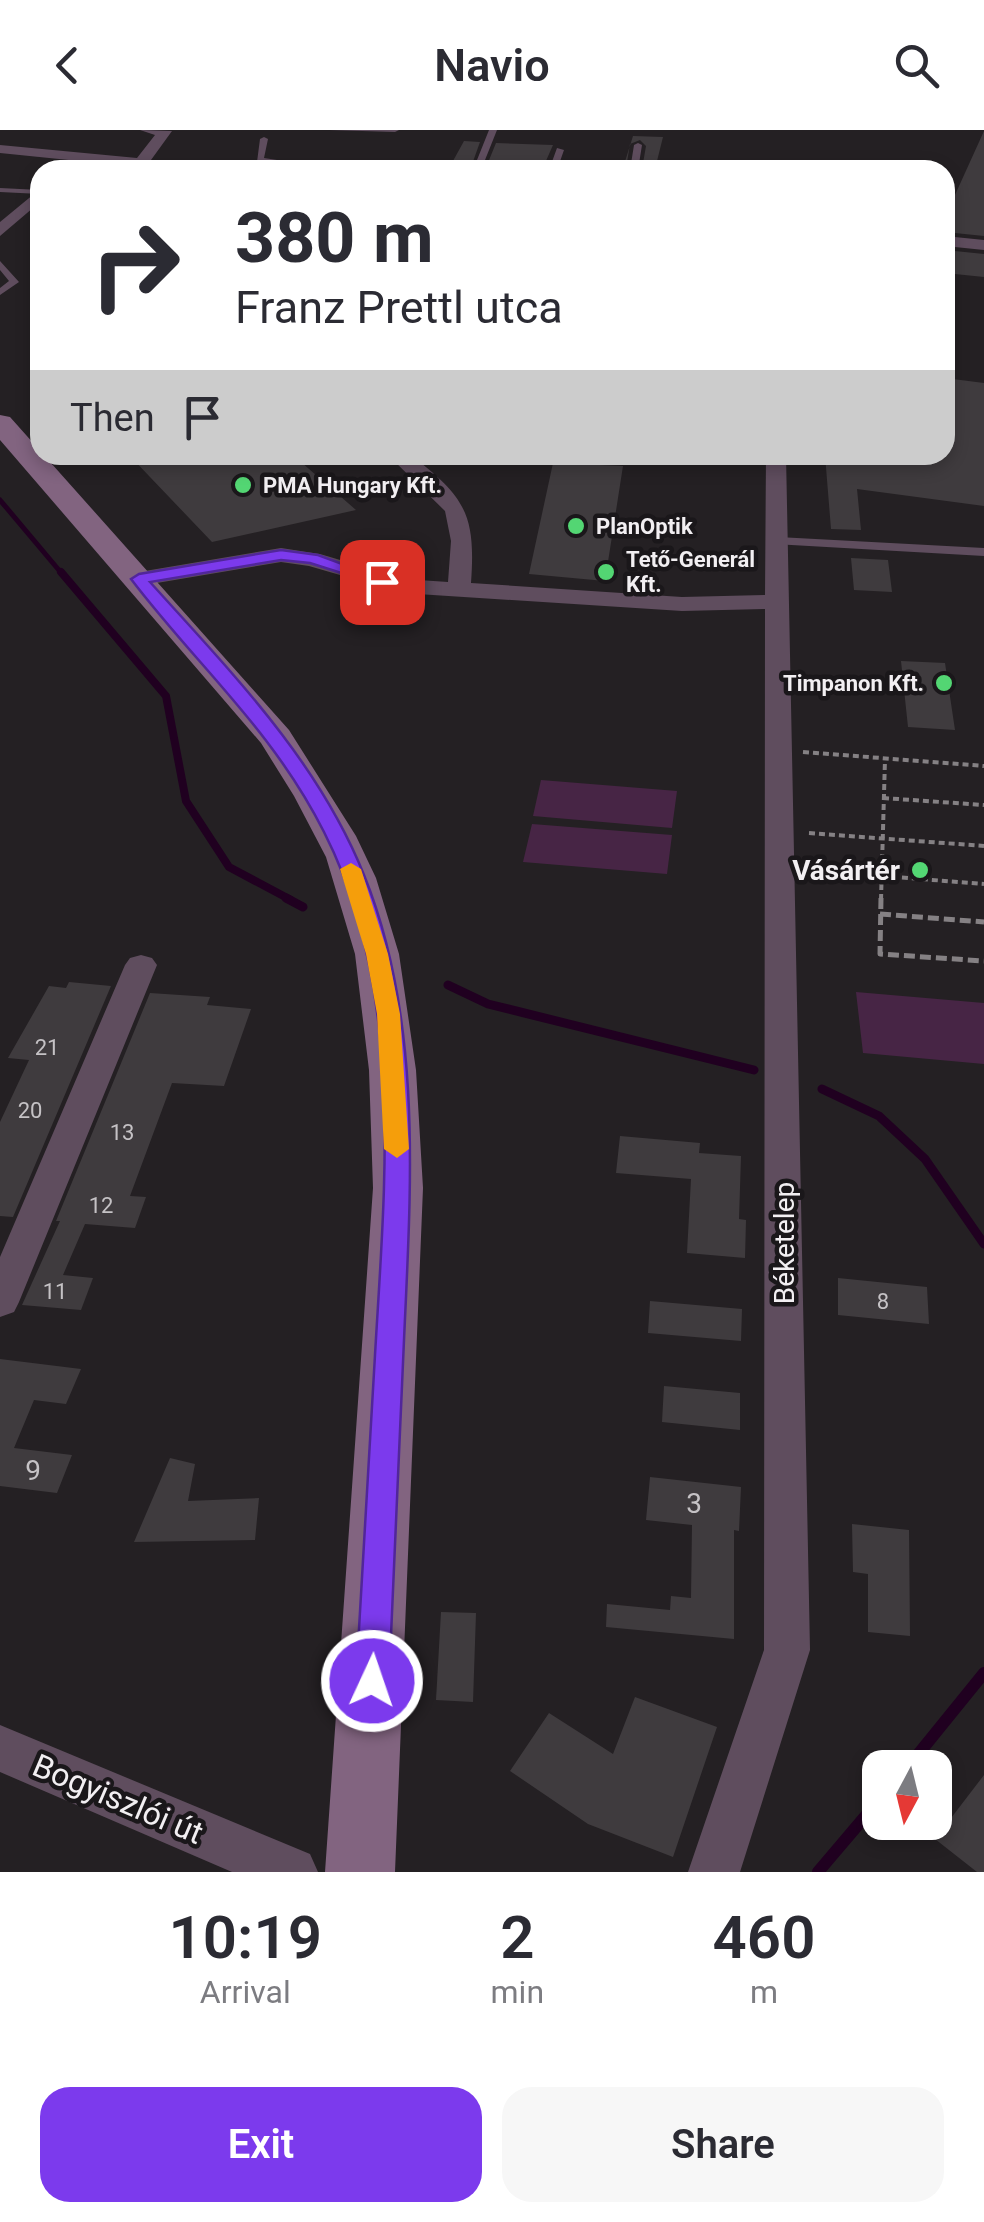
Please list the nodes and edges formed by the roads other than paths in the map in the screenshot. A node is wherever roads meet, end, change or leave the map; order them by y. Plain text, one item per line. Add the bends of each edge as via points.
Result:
1 (147, 130) edge
2 (333, 130) edge
3 (395, 130) edge
4 (493, 130) edge
5 (264, 139) dead end
6 (638, 145) dead end
7 (0, 149) edge
8 (560, 150) dead end
9 (80, 157) junction
10 (77, 160) edge
11 (110, 160) edge
12 (143, 160) edge
13 (260, 160) edge
14 (480, 160) edge
15 (556, 160) edge
16 (636, 160) edge
17 (0, 190) edge
18 (30, 192) edge
19 (30, 202) edge
20 (0, 231) edge
21 (955, 242) edge
22 (984, 245) edge
23 (0, 264) edge
24 (0, 292) edge
25 (0, 423) edge
26 (30, 457) edge
27 (37, 465) edge
28 (411, 465) edge
29 (776, 465) edge
30 (778, 542) junction
31 (984, 552) edge
32 (139, 579) junction
33 (458, 591) junction
34 (780, 602) junction
35 (141, 965) dead end
36 (0, 1302) edge
37 (0, 1748) edge
38 (292, 1872) edge
39 (360, 1872) edge
40 (714, 1872) edge

1 - 12 street via 165,130
2 - 3 lane
4 - 14 lane
5 - 13 lane
6 - 16 lane
7 - 9 street
8 - 15 lane
9 - 10 street
9 - 11 street
17 - 18 lane
19 - 20 street
21 - 22 street
23 - 24 lane via 14,282
25 - 26 main road
27 - 32 main road
28 - 33 street via 450,496 464,529
29 - 30 street, Béketelep
30 - 31 lane
30 - 34 street, Béketelep
32 - 33 street via 281,555 402,586
32 - 39 main road via 262,719 333,831 367,917 388,1014 398,1188
33 - 34 street via 682,604
34 - 40 street, Béketelep via 786,1650
35 - 36 street
37 - 38 street, Bogyiszlói út

